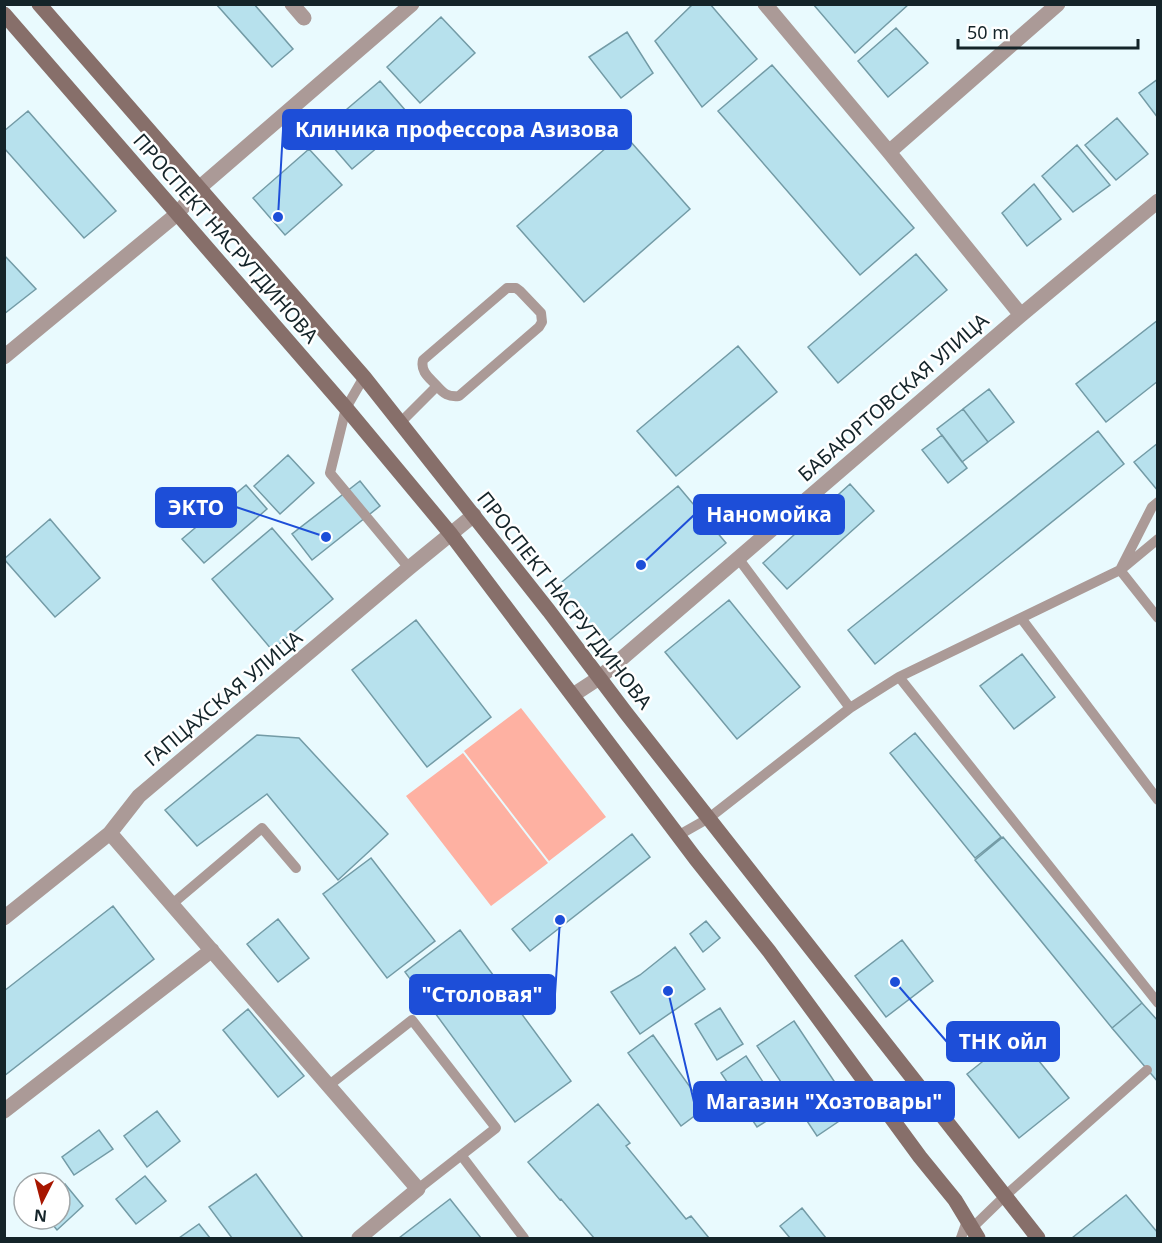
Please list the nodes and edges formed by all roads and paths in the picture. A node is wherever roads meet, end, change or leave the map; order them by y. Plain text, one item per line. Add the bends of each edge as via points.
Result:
1 (39, 4) edge
2 (292, 4) edge
3 (412, 4) edge
4 (765, 4) edge
5 (1058, 4) edge
6 (4, 14) edge
7 (304, 18) dead end
8 (890, 152) junction
9 (199, 188) junction
10 (1158, 201) edge
11 (177, 214) junction
12 (1021, 315) junction
13 (4, 357) edge
14 (364, 377) junction
15 (437, 386) junction
16 (346, 408) junction
17 (400, 423) junction
18 (1158, 502) edge
19 (474, 515) junction
20 (450, 533) junction
21 (1158, 539) edge
22 (738, 558) junction
23 (409, 568) junction
24 (1120, 570) junction
25 (1021, 618) junction
26 (1158, 618) edge
27 (899, 677) junction
28 (599, 678) junction
29 (573, 695) junction
30 (850, 708) junction
31 (1158, 800) edge
32 (709, 818) junction
33 (110, 833) junction
34 (679, 835) junction
35 (296, 868) dead end
36 (171, 905) junction
37 (4, 918) edge
38 (212, 950) junction
39 (1158, 1003) edge
40 (1147, 1070) dead end
41 (328, 1086) junction
42 (4, 1111) edge
43 (461, 1155) junction
44 (418, 1189) junction
45 (1006, 1195) junction
46 (970, 1232) edge
47 (359, 1239) edge
48 (524, 1239) edge
49 (1038, 1239) edge

1 - 9 main road, ПРОСПЕКТ НАСРУТДИНОВА
2 - 7 street
3 - 9 street
4 - 8 street
5 - 8 street
6 - 11 main road, ПРОСПЕКТ НАСРУТДИНОВА
8 - 12 street
9 - 11 street
9 - 14 main road, ПРОСПЕКТ НАСРУТДИНОВА
10 - 12 street, БАБАЮРТОВСКАЯ УЛИЦА
11 - 13 street
11 - 16 main road, ПРОСПЕКТ НАСРУТДИНОВА
12 - 22 street, БАБАЮРТОВСКАЯ УЛИЦА
14 - 16 lane
14 - 17 main road, ПРОСПЕКТ НАСРУТДИНОВА
15 - 15 lane via 444,394 459,396 539,327 541,313 516,288 507,288 423,360 423,372
15 - 17 lane
16 - 20 main road, ПРОСПЕКТ НАСРУТДИНОВА
16 - 23 lane via 330,473
17 - 19 main road, ПРОСПЕКТ НАСРУТДИНОВА
18 - 24 lane
19 - 20 street, ГАПЦАХСКАЯ УЛИЦА
19 - 28 main road, ПРОСПЕКТ НАСРУТДИНОВА
20 - 23 street, ГАПЦАХСКАЯ УЛИЦА
20 - 29 main road, ПРОСПЕКТ НАСРУТДИНОВА
21 - 24 lane
22 - 28 street, БАБАЮРТОВСКАЯ УЛИЦА
22 - 30 lane
23 - 33 street, ГАПЦАХСКАЯ УЛИЦА via 139,796
24 - 25 lane
24 - 26 lane
25 - 27 lane
25 - 31 lane
27 - 30 lane
27 - 39 lane
28 - 29 street, БАБАЮРТОВСКАЯ УЛИЦА
28 - 32 main road, ПРОСПЕКТ НАСРУТДИНОВА
29 - 34 main road, ПРОСПЕКТ НАСРУТДИНОВА
30 - 32 lane
32 - 34 lane
32 - 45 main road, ПРОСПЕКТ НАСРУТДИНОВА
33 - 36 street
33 - 37 street, ГАПЦАХСКАЯ УЛИЦА
34 - 46 main road, ПРОСПЕКТ НАСРУТДИНОВА via 954,1200
35 - 36 lane via 262,828
36 - 38 street
38 - 41 street
38 - 42 street
40 - 45 lane
41 - 43 lane via 412,1020 496,1128
41 - 44 street
43 - 44 lane
43 - 48 lane
44 - 47 street
45 - 46 lane
45 - 49 main road, ПРОСПЕКТ НАСРУТДИНОВА

